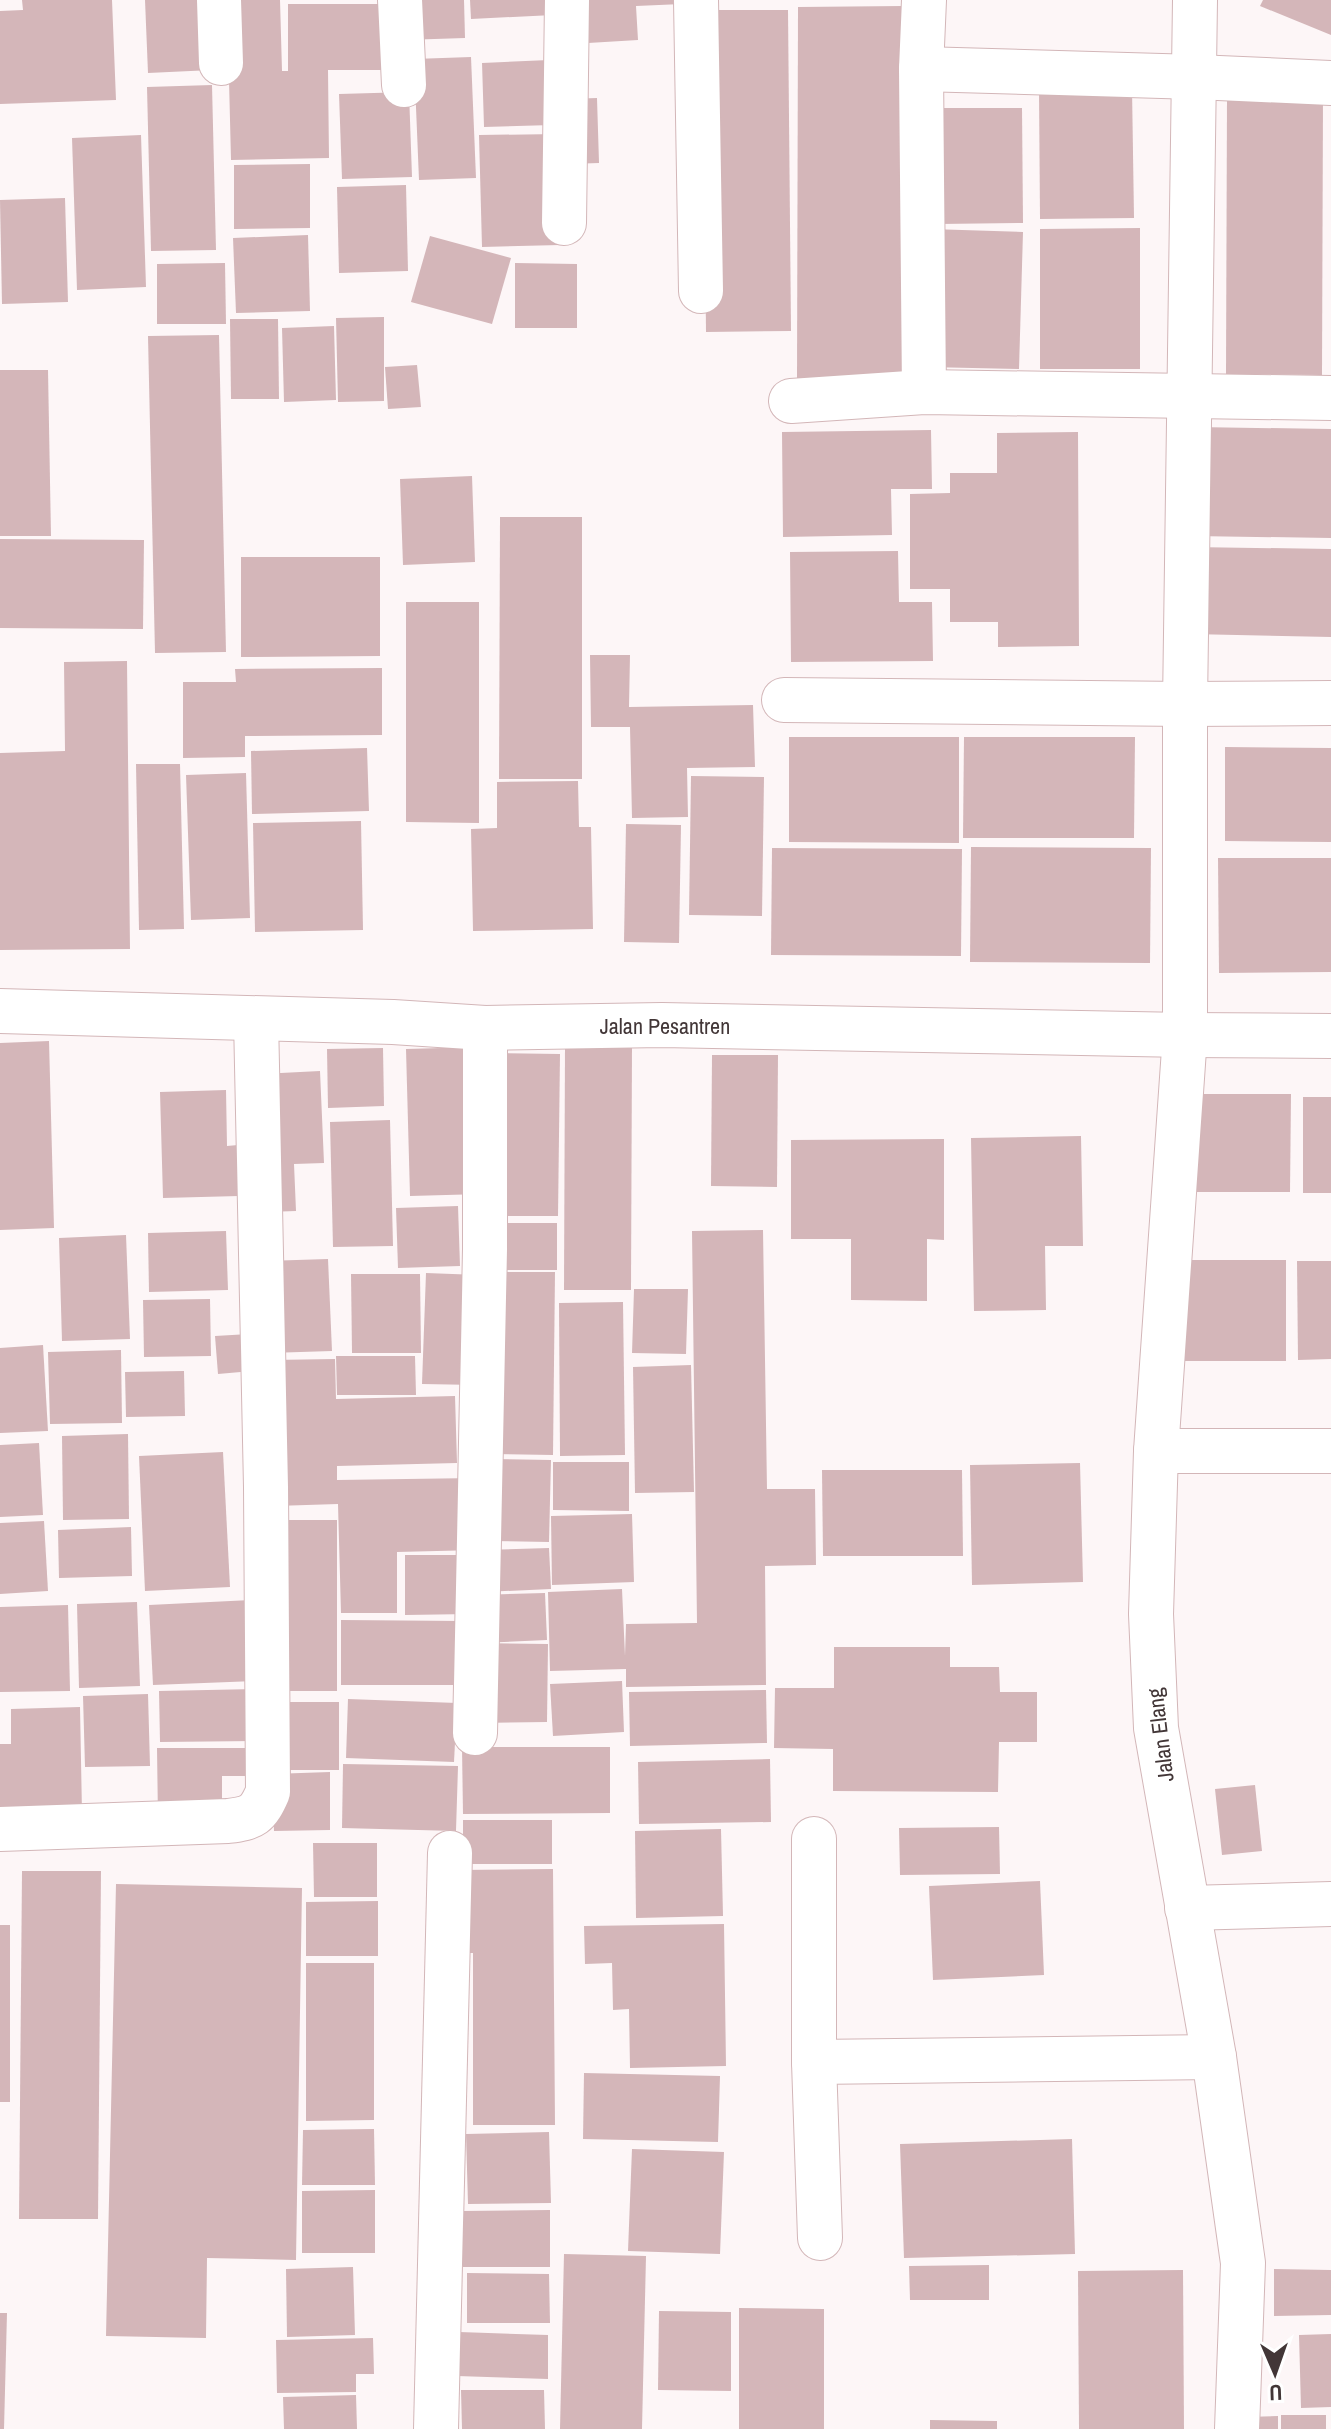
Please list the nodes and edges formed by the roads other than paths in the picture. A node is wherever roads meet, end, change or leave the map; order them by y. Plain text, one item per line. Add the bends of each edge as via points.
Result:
1 (219, 0) edge
2 (400, 0) edge
3 (567, 0) edge
4 (696, 0) edge
5 (924, 0) edge
6 (1195, 0) edge
7 (221, 63) dead end
8 (921, 69) junction
9 (1196, 77) junction
10 (1331, 83) edge
11 (404, 85) dead end
12 (564, 223) dead end
13 (701, 291) dead end
14 (924, 392) junction
15 (1190, 394) junction
16 (1331, 398) edge
17 (791, 401) dead end
18 (784, 700) dead end
19 (1331, 703) edge
20 (1185, 704) junction
21 (0, 1011) edge
22 (256, 1019) junction
23 (485, 1028) junction
24 (1185, 1035) junction
25 (1331, 1036) edge
26 (1156, 1451) junction
27 (1331, 1451) edge
28 (475, 1733) dead end
29 (0, 1829) edge
30 (814, 1839) dead end
31 (450, 1853) dead end
32 (1331, 1904) edge
33 (1187, 1908) junction
34 (1214, 2057) junction
35 (814, 2062) junction
36 (820, 2238) dead end
37 (436, 2429) edge
38 (1237, 2429) edge

1 - 7 street
2 - 11 street
3 - 12 street
4 - 13 street
5 - 8 street
6 - 9 street, Jalan Elang
8 - 9 street
8 - 14 street
9 - 10 street
9 - 15 street, Jalan Elang
14 - 15 street
14 - 17 street
15 - 16 street
15 - 20 street, Jalan Elang
18 - 20 street
19 - 20 street
20 - 24 street, Jalan Elang
21 - 22 street, Jalan Pesantren
22 - 23 street, Jalan Pesantren
22 - 29 street via 268,1792 260,1809 248,1818 228,1821
23 - 24 street, Jalan Pesantren via 662,1025
23 - 28 street
24 - 25 street, Jalan Pesantren
24 - 26 street, Jalan Elang
26 - 27 street
26 - 33 street, Jalan Elang via 1151,1614 1156,1728
30 - 35 street
31 - 37 street
32 - 33 street
33 - 34 street, Jalan Elang
34 - 35 street
34 - 38 street, Jalan Elang via 1243,2263
35 - 36 street

